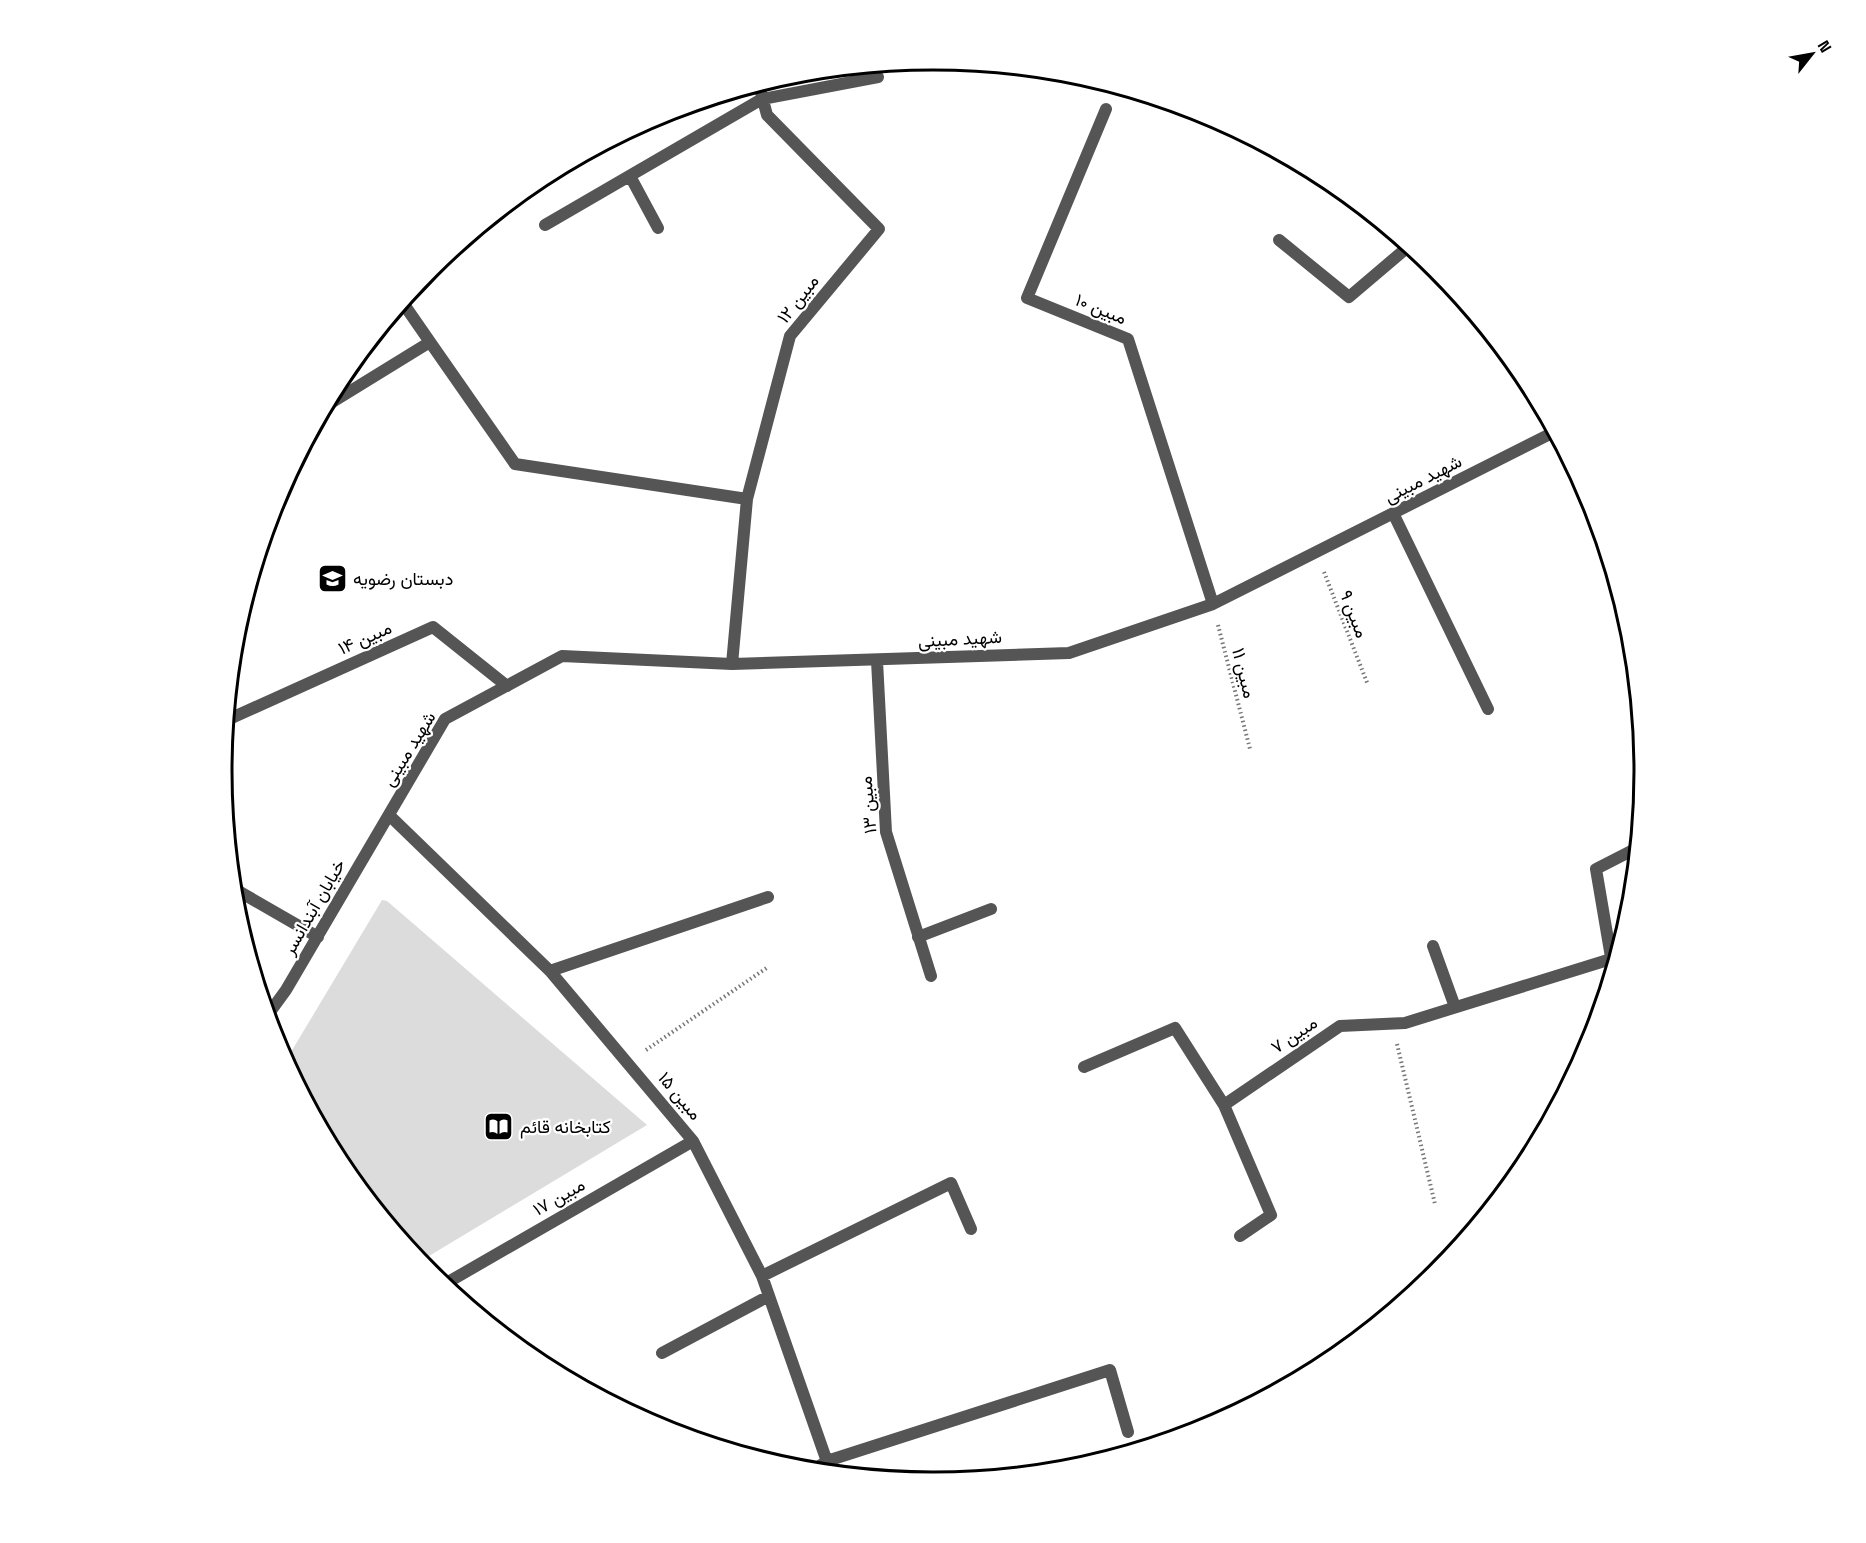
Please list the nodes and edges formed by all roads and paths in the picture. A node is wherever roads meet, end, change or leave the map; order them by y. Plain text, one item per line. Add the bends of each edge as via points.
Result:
1 (878, 76) dead end
2 (761, 92) edge
3 (762, 99) junction
4 (1107, 109) dead end
5 (630, 176) junction
6 (545, 225) dead end
7 (658, 228) dead end
8 (1279, 240) dead end
9 (1403, 251) edge
10 (407, 308) edge
11 (430, 342) junction
12 (341, 397) edge
13 (1548, 435) edge
14 (747, 499) junction
15 (1394, 515) junction
16 (1316, 552) junction
17 (1213, 604) junction
18 (877, 661) junction
19 (732, 664) junction
20 (507, 686) junction
21 (1368, 686) dead end
22 (1488, 710) dead end
23 (235, 716) edge
24 (1250, 749) dead end
25 (389, 815) junction
26 (1629, 852) edge
27 (243, 894) edge
28 (768, 897) dead end
29 (991, 909) dead end
30 (318, 937) junction
31 (918, 937) junction
32 (1433, 946) dead end
33 (1610, 953) edge
34 (1606, 966) edge
35 (768, 967) dead end
36 (550, 972) junction
37 (931, 976) dead end
38 (1455, 1007) junction
39 (273, 1008) edge
40 (1392, 1023) junction
41 (628, 1063) junction
42 (1084, 1067) dead end
43 (1224, 1105) junction
44 (693, 1141) junction
45 (1435, 1204) dead end
46 (971, 1229) dead end
47 (1240, 1236) dead end
48 (762, 1276) junction
49 (451, 1280) edge
50 (769, 1296) junction
51 (662, 1353) dead end
52 (1128, 1432) dead end
53 (828, 1465) edge
54 (833, 1465) edge

1 - 3 street
2 - 3 street, مبین ۱۲
3 - 5 street
3 - 14 street, مبین ۱۲ via 767,115 879,229 790,336
4 - 17 street, مبین ۱۰ via 1027,298 1128,339
5 - 6 street
5 - 7 street
8 - 9 street via 1349,297
10 - 11 street
11 - 12 street
11 - 14 street via 515,464
13 - 15 street, شهید مبینی
14 - 19 street, مبین ۱۲
15 - 16 street, شهید مبینی
15 - 22 street
16 - 17 street, شهید مبینی
16 - 21 path, مبین ۹
17 - 18 street, شهید مبینی via 1069,652
17 - 24 path, مبین ۱۱
18 - 19 street, شهید مبینی
18 - 31 street, مبین ۱۳ via 886,832
19 - 20 street, شهید مبینی via 562,656
20 - 23 street, مبین ۱۴ via 433,627
20 - 25 street, شهید مبینی via 445,719
25 - 30 street, خیابان آبندانسر
25 - 36 street, مبین ۱۵
26 - 33 street via 1596,869
27 - 30 street
28 - 36 street
29 - 31 street
30 - 39 street, خیابان آبندانسر
31 - 37 street, مبین ۱۳
32 - 38 street
34 - 38 street, مبین ۷
35 - 41 path
36 - 41 street, مبین ۱۵
38 - 40 street, مبین ۷ via 1406,1023
40 - 43 street, مبین ۷ via 1340,1026
40 - 45 path
41 - 44 street, مبین ۱۵
42 - 43 street via 1174,1028
43 - 47 street via 1271,1215
44 - 48 street, مبین ۱۵
44 - 49 street, مبین ۱۷
46 - 48 street via 951,1183
48 - 50 street, مبین ۱۵
50 - 51 street
50 - 53 street, مبین ۱۵
52 - 54 street via 1110,1370

